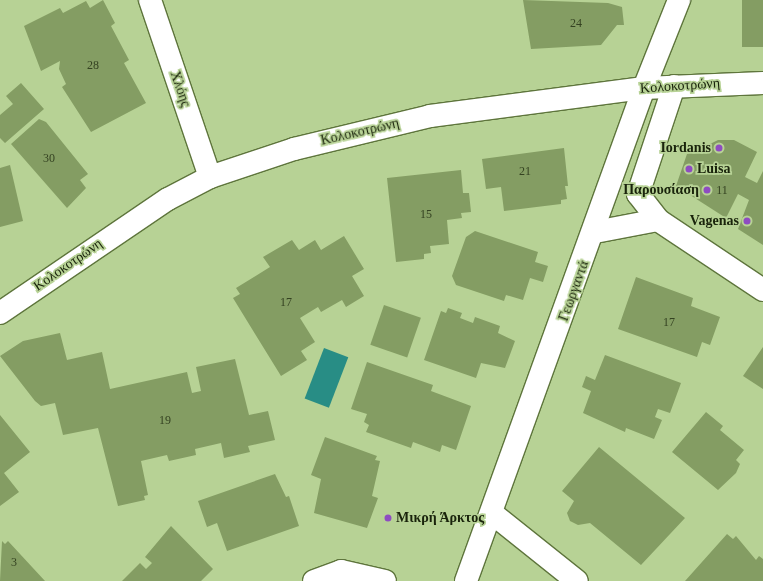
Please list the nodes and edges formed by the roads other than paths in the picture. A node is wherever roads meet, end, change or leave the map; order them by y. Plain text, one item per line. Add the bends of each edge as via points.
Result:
1 (150, 0) edge
2 (680, 0) edge
3 (763, 83) edge
4 (674, 86) junction
5 (644, 88) junction
6 (210, 177) junction
7 (658, 220) junction
8 (595, 232) junction
9 (763, 290) edge
10 (0, 313) edge
11 (493, 514) junction
12 (314, 581) edge
13 (385, 581) edge
14 (466, 581) edge
15 (577, 581) edge

1 - 6 street, Χλόης
2 - 5 street, Γεωργαντά
3 - 4 street, Κολοκοτρώνη
4 - 5 street, Κολοκοτρώνη
4 - 7 street via 638,187 643,205
5 - 6 street, Κολοκοτρώνη via 430,116 294,149
5 - 8 street, Γεωργαντά
6 - 10 street, Κολοκοτρώνη via 102,240
7 - 8 street
7 - 9 street
8 - 11 street, Γεωργαντά
11 - 14 street, Γεωργαντά
11 - 15 street
12 - 13 street via 341,571

